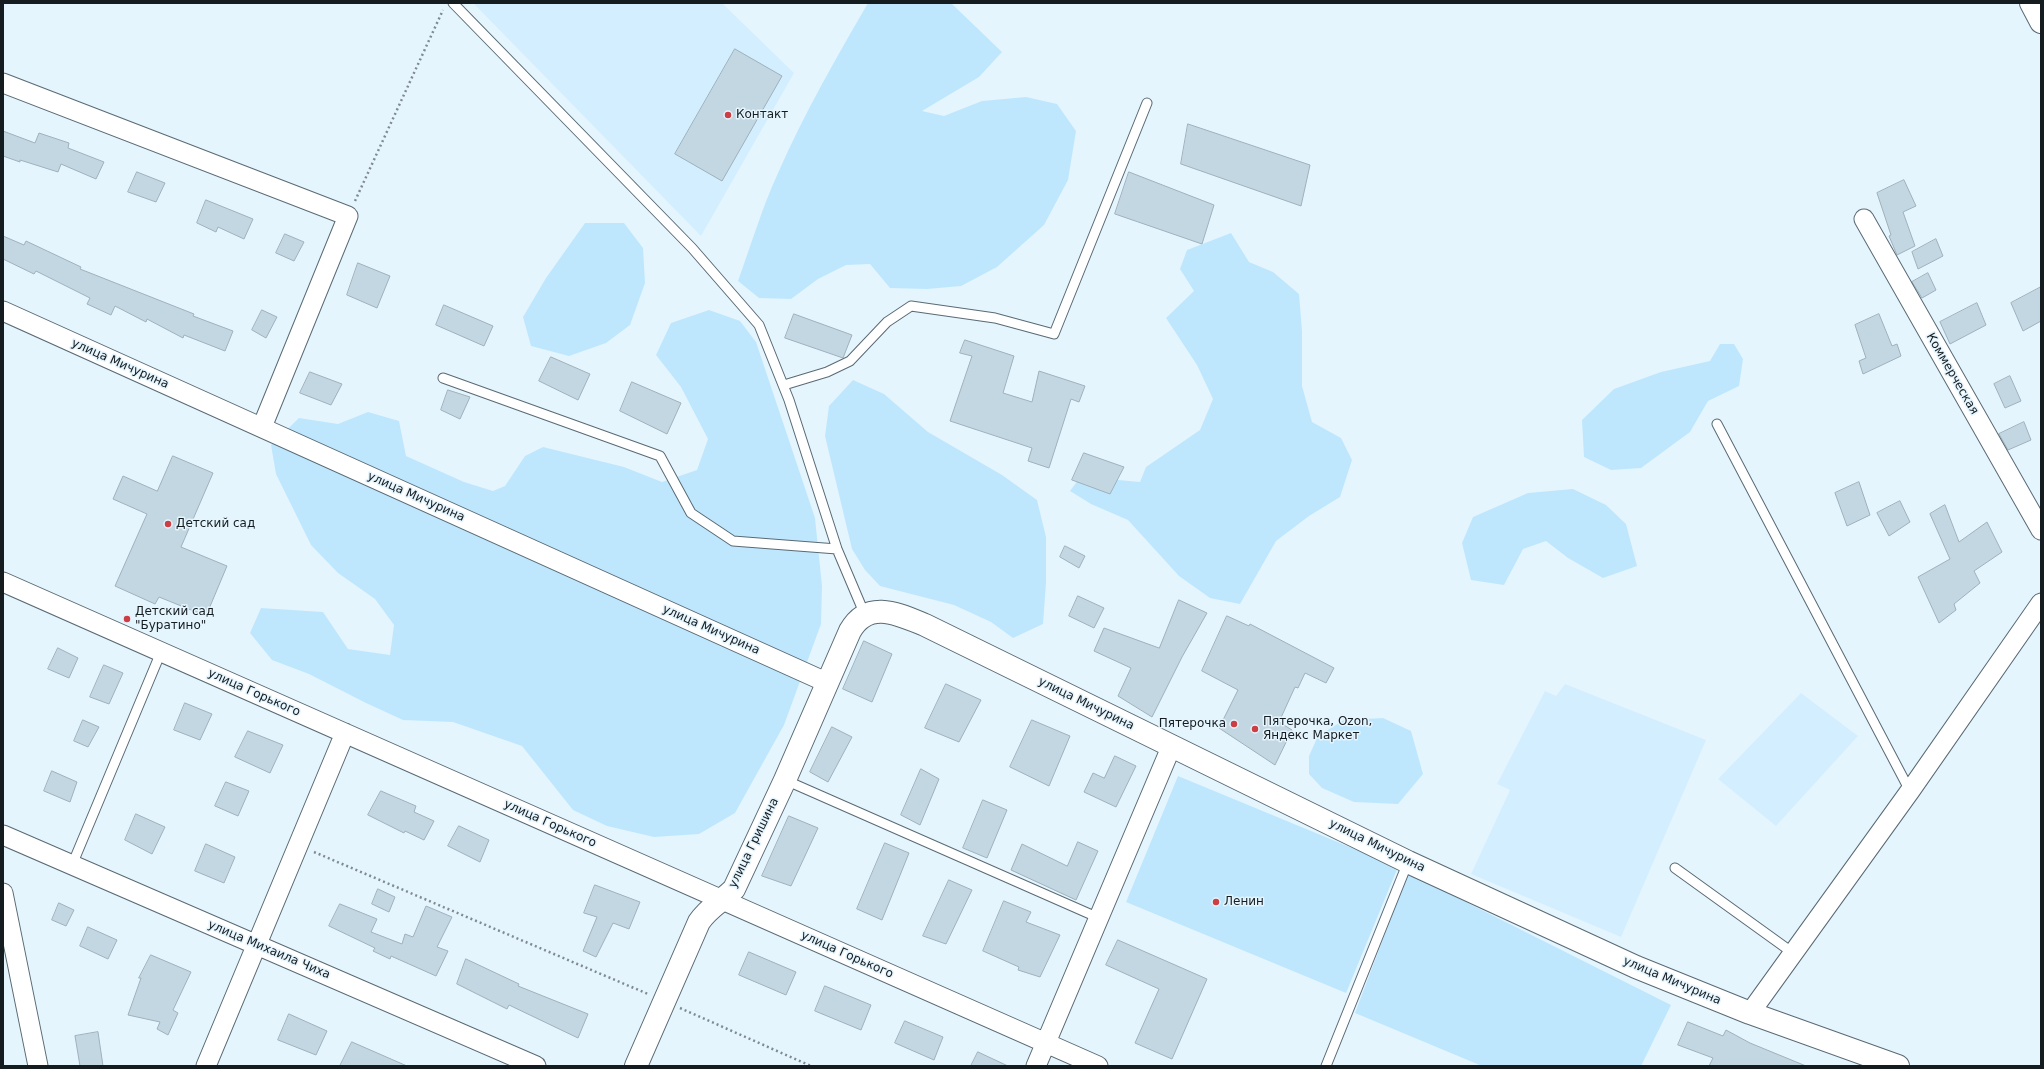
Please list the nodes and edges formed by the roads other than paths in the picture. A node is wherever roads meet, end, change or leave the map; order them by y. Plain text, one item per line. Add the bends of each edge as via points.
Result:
1 (453, 3) edge
2 (2031, 3) edge
3 (2041, 22) edge
4 (3, 83) edge
5 (1147, 103) dead end
6 (1864, 219) dead end
7 (3, 311) edge
8 (442, 378) dead end
9 (784, 386) junction
10 (1717, 424) dead end
11 (262, 427) junction
12 (2041, 530) edge
13 (837, 549) junction
14 (3, 582) edge
15 (2041, 603) edge
16 (865, 615) junction
17 (161, 652) junction
18 (828, 683) junction
19 (345, 733) junction
20 (1172, 745) junction
21 (784, 780) junction
22 (1910, 791) junction
23 (3, 834) edge
24 (1408, 862) junction
25 (72, 865) junction
26 (1675, 868) dead end
27 (3, 893) edge
28 (722, 900) junction
29 (1099, 918) junction
30 (258, 945) junction
31 (1793, 953) junction
32 (9, 957) edge
33 (1750, 1013) junction
34 (1046, 1042) junction
35 (38, 1066) edge
36 (206, 1066) edge
37 (536, 1066) edge
38 (636, 1066) edge
39 (1036, 1066) edge
40 (1098, 1066) edge
41 (1326, 1066) edge
42 (1898, 1066) edge

1 - 9 lane via 692,248 759,324
2 - 3 street
4 - 11 street via 348,216
5 - 9 lane via 1054,334 995,318 911,306 887,322 850,361
6 - 12 street, Коммерческая
7 - 11 street, улица Мичурина
8 - 13 lane via 660,456 691,514 733,541
9 - 13 lane
10 - 22 lane
11 - 18 street, улица Мичурина
13 - 16 lane
14 - 17 street, улица Горького
15 - 22 street
16 - 18 street, улица Гришина via 856,622 850,632
16 - 20 street, улица Мичурина via 895,613 925,625
17 - 19 street, улица Горького
17 - 25 lane
18 - 21 street, улица Гришина
19 - 28 street, улица Горького
19 - 30 street
20 - 24 street, улица Мичурина
20 - 29 street
21 - 28 street, улица Гришина via 734,889
21 - 29 lane
22 - 31 street
23 - 25 street, улица Михаила Чиха
24 - 33 street, улица Мичурина via 1636,967
24 - 41 lane
25 - 30 street, улица Михаила Чиха
26 - 31 lane
27 - 32 street
28 - 34 street, улица Горького
28 - 38 street, улица Гришина via 706,911 699,922
29 - 34 street
30 - 36 street
30 - 37 street, улица Михаила Чиха
31 - 33 street
32 - 35 street
33 - 42 street, улица Мичурина
34 - 39 street
34 - 40 street, улица Горького

